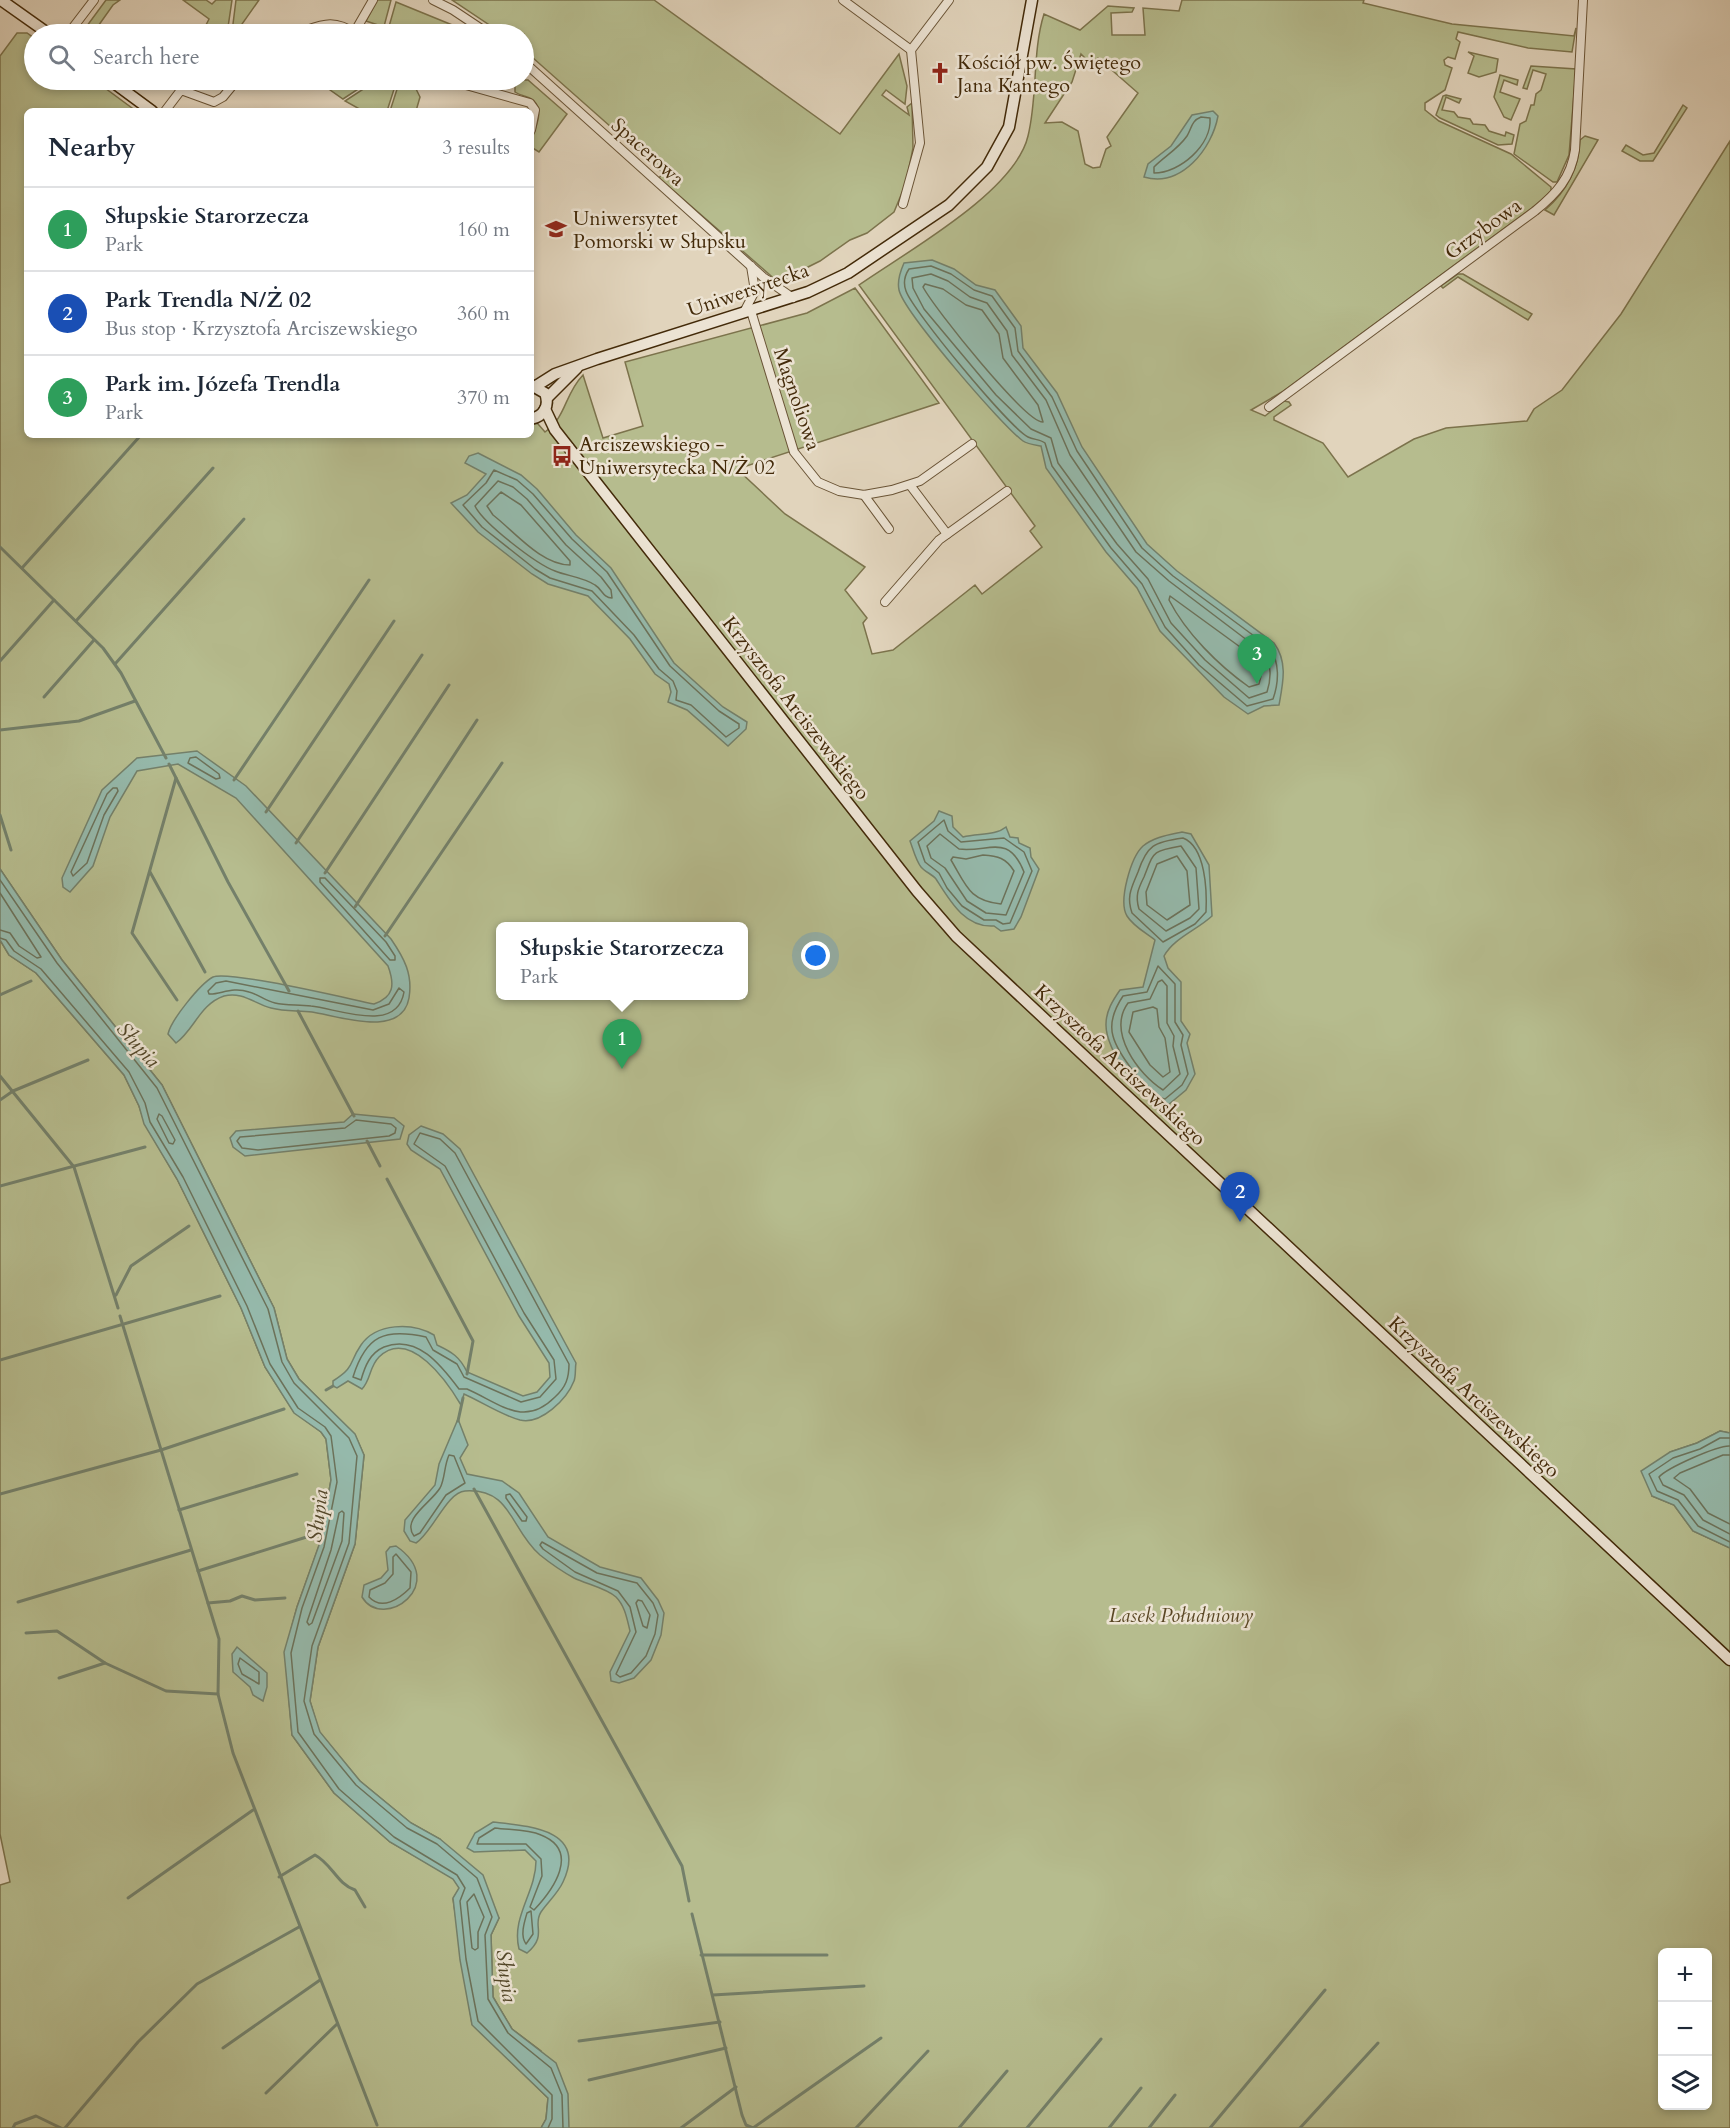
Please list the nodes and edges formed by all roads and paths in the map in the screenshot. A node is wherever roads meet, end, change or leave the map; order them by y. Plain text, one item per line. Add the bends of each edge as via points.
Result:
1 (1, 0) edge
2 (94, 0) edge
3 (373, 0) edge
4 (433, 0) edge
5 (843, 0) edge
6 (949, 0) edge
7 (1032, 0) edge
8 (1583, 0) edge
9 (35, 24) edge
10 (76, 24) edge
11 (360, 24) edge
12 (474, 24) edge
13 (911, 50) junction
14 (534, 71) edge
15 (124, 90) edge
16 (181, 90) edge
17 (181, 90) edge
18 (229, 90) edge
19 (484, 90) edge
20 (148, 108) edge
21 (167, 108) edge
22 (534, 108) edge
23 (903, 204) dead end
24 (751, 266) junction
25 (793, 298) junction
26 (747, 312) junction
27 (579, 365) junction
28 (534, 385) edge
29 (546, 404) junction
30 (1269, 407) dead end
31 (534, 418) edge
32 (555, 430) junction
33 (972, 444) dead end
34 (910, 485) junction
35 (1007, 491) dead end
36 (864, 495) junction
37 (889, 529) dead end
38 (946, 534) junction
39 (885, 602) dead end
40 (1730, 1660) edge

1 - 9 street
2 - 10 street
3 - 11 street
4 - 12 street
5 - 13 street
6 - 13 street
7 - 25 street, Uniwersytecka via 1013,115 987,166 949,205 848,273
8 - 30 street, Grzybowa via 1575,150 1569,173 1558,191
13 - 23 street via 920,132
14 - 24 street, Spacerowa
15 - 20 street
16 - 21 street
17 - 18 street via 214,102
19 - 22 street via 530,103
24 - 25 street, Spacerowa
24 - 26 street via 755,291
25 - 26 street, Uniwersytecka
26 - 27 street, Uniwersytecka
26 - 36 street, Magnoliowa via 794,452 818,482 838,491
27 - 28 street, Uniwersytecka
27 - 29 street, Uniwersytecka
28 - 29 street, Krzysztofa Arciszewskiego
29 - 31 street, Uniwersytecka
29 - 32 street, Krzysztofa Arciszewskiego
31 - 32 street, Krzysztofa Arciszewskiego
32 - 40 street, Krzysztofa Arciszewskiego via 884,850 956,936
33 - 34 street, Magnoliowa
34 - 36 street, Magnoliowa
34 - 38 street
35 - 38 street
36 - 37 street
38 - 39 street

